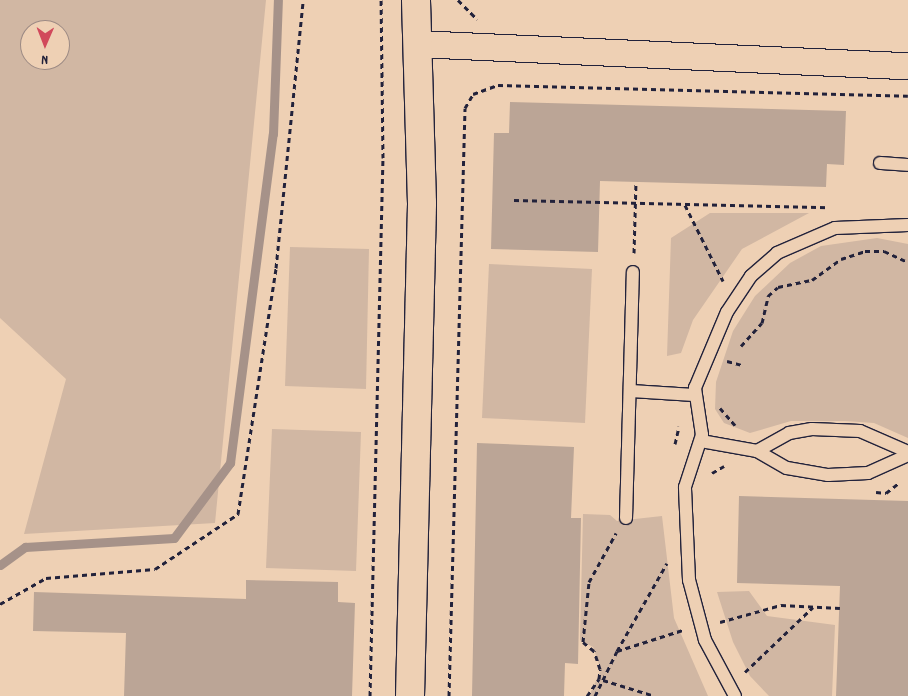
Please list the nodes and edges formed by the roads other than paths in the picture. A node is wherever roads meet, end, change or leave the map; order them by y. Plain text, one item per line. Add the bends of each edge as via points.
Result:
1 (416, 0) edge
2 (417, 44) junction
3 (908, 66) edge
4 (880, 164) dead end
5 (908, 165) edge
6 (908, 225) edge
7 (633, 272) road end
8 (631, 391) junction
9 (694, 395) junction
10 (701, 441) junction
11 (757, 451) junction
12 (908, 454) edge
13 (626, 518) road end
14 (410, 696) edge
15 (735, 696) edge

1 - 2 street
2 - 3 street
2 - 14 street via 422,203
4 - 5 lane
6 - 9 lane via 835,228 777,253 752,276 727,312
7 - 8 lane
8 - 9 lane
8 - 13 lane
9 - 10 lane
10 - 11 lane
10 - 15 lane via 685,487 688,580 705,640
11 - 12 lane via 787,468 828,475 868,473
11 - 12 lane via 789,433 812,429 865,432

